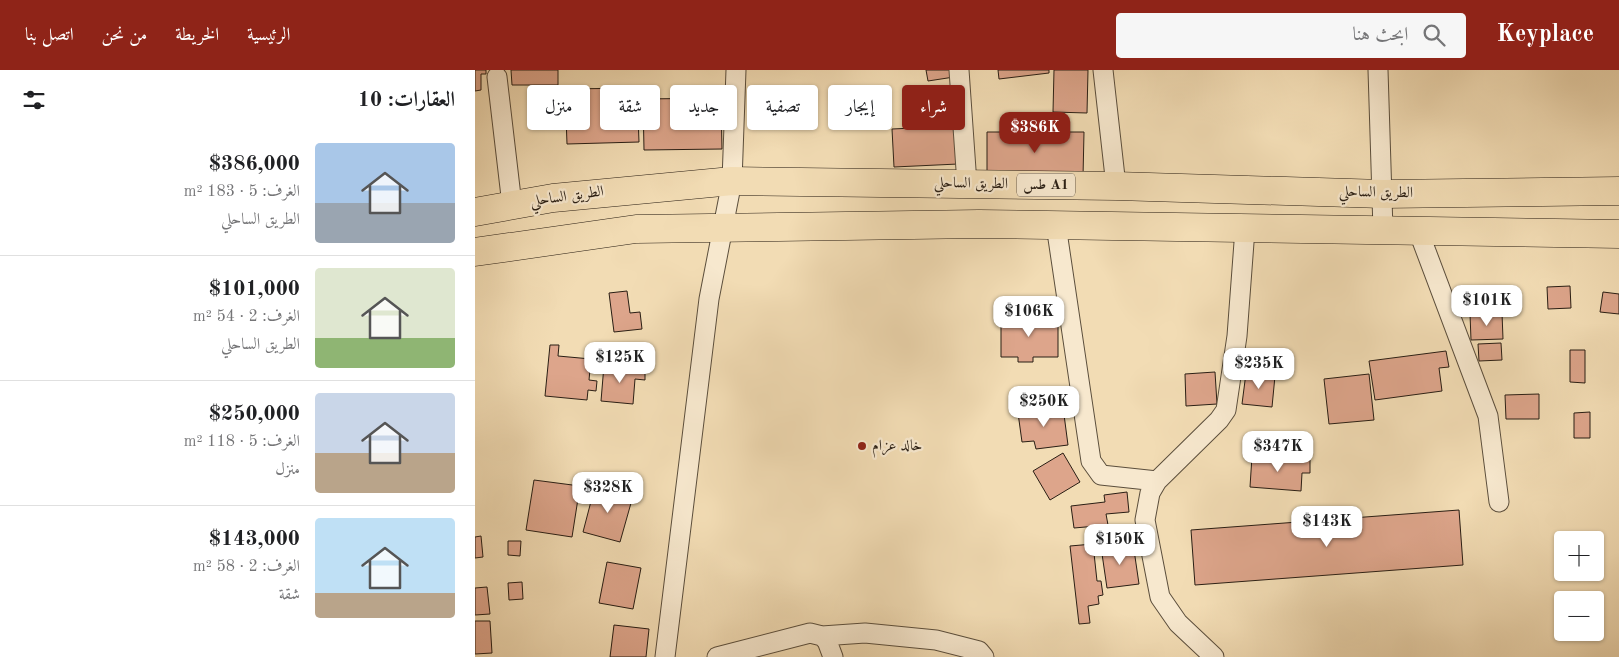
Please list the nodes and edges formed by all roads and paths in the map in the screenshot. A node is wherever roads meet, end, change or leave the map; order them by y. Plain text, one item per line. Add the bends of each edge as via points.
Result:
1 (736, 70) edge
2 (959, 70) edge
3 (1103, 70) edge
4 (1378, 70) edge
5 (497, 77) dead end
6 (732, 181) junction
7 (967, 184) junction
8 (1116, 186) junction
9 (1619, 191) edge
10 (1383, 194) junction
11 (512, 205) junction
12 (475, 212) edge
13 (1056, 225) junction
14 (724, 227) junction
15 (1245, 229) junction
16 (1383, 230) junction
17 (1418, 230) junction
18 (1619, 234) edge
19 (475, 252) edge
20 (1157, 480) junction
21 (1499, 502) dead end
22 (822, 636) junction
23 (665, 657) edge
24 (717, 657) edge
25 (833, 657) edge
26 (984, 657) edge
27 (1215, 657) edge

1 - 6 street
2 - 7 street
3 - 8 street
4 - 10 street
5 - 11 street
6 - 7 highway, الطريق الساحلي / طس A1
6 - 11 highway, الطريق الساحلي / طس A1 via 553,198
6 - 14 street
7 - 8 highway, الطريق الساحلي / طس A1
8 - 10 highway, الطريق الساحلي / طس A1
9 - 10 highway, الطريق الساحلي / طس A1
10 - 16 street
11 - 12 highway, الطريق الساحلي / طس A1
13 - 14 highway
13 - 15 highway
13 - 20 street via 1091,461 1101,474
14 - 19 highway via 637,229
14 - 23 street via 709,299
15 - 16 highway
15 - 20 street via 1237,336 1226,410
16 - 17 highway
17 - 18 highway
17 - 21 street via 1488,416
20 - 27 street via 1150,493 1145,520 1156,585 1168,611
22 - 24 street via 809,633
22 - 25 street
22 - 26 street via 865,633 936,640 979,651

